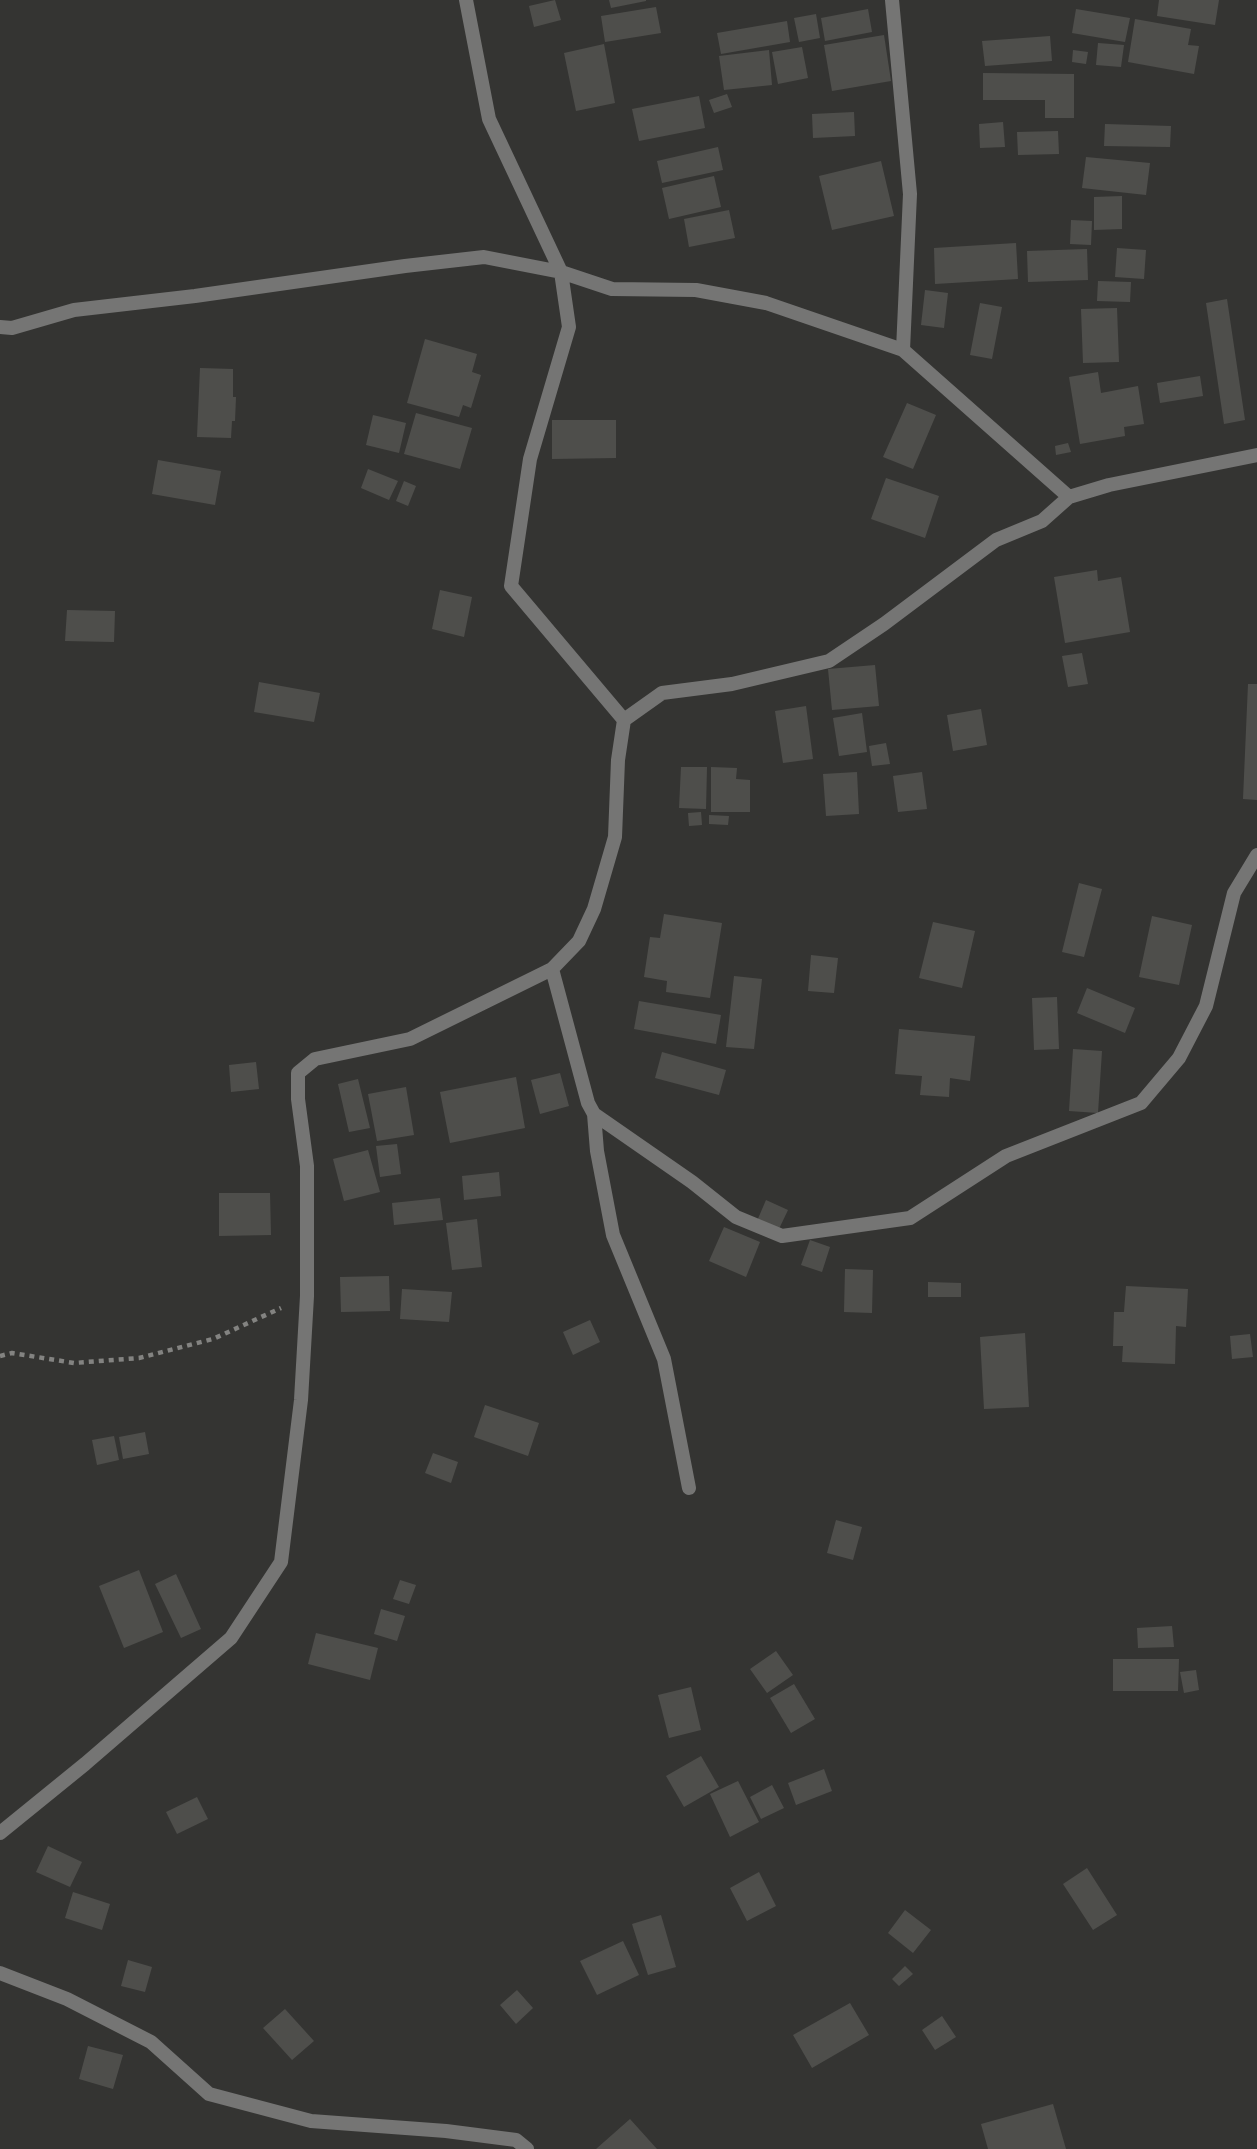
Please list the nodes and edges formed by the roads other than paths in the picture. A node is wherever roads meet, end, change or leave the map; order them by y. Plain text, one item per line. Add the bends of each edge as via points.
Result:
1 (466, 0) edge
2 (892, 0) edge
3 (561, 272) junction
4 (0, 327) edge
5 (903, 350) junction
6 (1257, 455) edge
7 (1069, 497) junction
8 (624, 720) junction
9 (1257, 855) edge
10 (552, 969) junction
11 (594, 1114) junction
12 (690, 1488) dead end
13 (0, 1833) edge
14 (0, 1973) edge
15 (527, 2149) edge

1 - 3 street via 489,119
2 - 5 street via 910,194
3 - 4 street via 484,257 74,310 12,328
3 - 5 street via 612,289 696,290 766,303
3 - 8 street via 569,327 530,459 511,586
5 - 7 street
6 - 7 street
7 - 8 street via 1042,521 996,540 829,661 732,684 662,693
8 - 10 street via 615,838 579,941
9 - 11 street via 1234,894 1206,1006 1179,1058 1141,1102 1006,1156 910,1218 782,1236 736,1217
10 - 11 street
10 - 13 street via 410,1039 315,1059 298,1073 307,1166 307,1296 301,1400 281,1562 231,1638
11 - 12 street via 613,1235 664,1359
14 - 15 street via 67,1998 150,2042 209,2094 311,2121 516,2140

